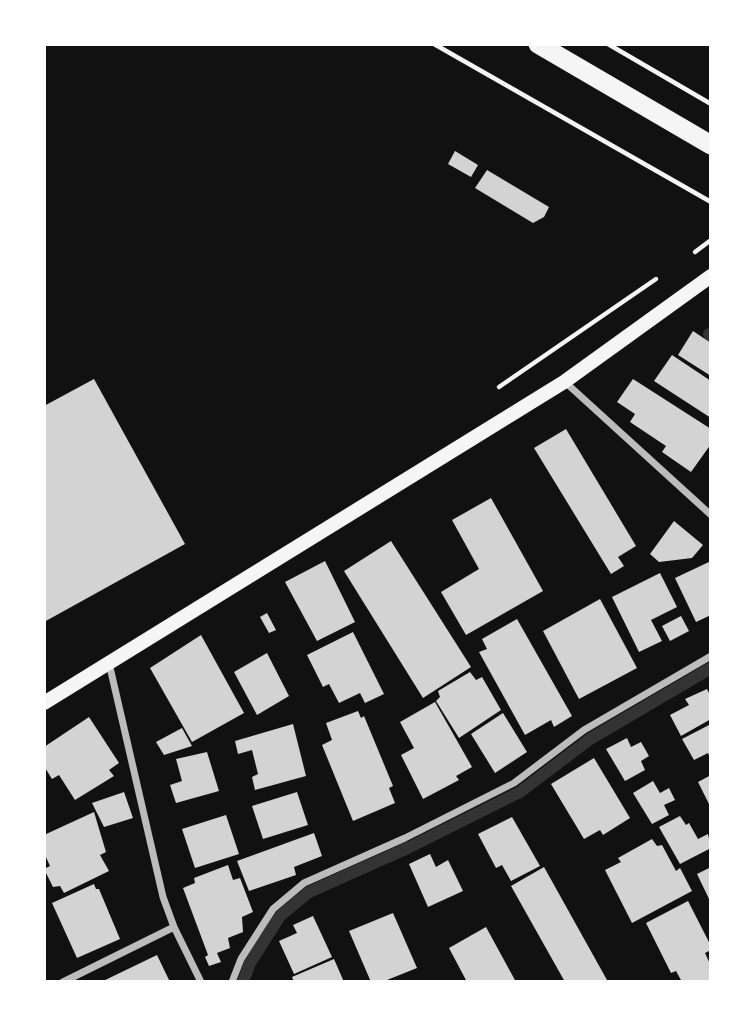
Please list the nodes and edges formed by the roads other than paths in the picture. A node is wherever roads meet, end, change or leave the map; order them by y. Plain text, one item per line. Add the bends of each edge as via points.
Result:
1 (538, 44) edge
2 (711, 145) edge
3 (711, 276) edge
4 (564, 382) junction
5 (711, 515) edge
6 (711, 656) edge
7 (109, 662) junction
8 (44, 703) edge
9 (174, 927) junction
10 (63, 982) edge
11 (201, 982) edge
12 (232, 982) edge

1 - 2 highway
3 - 4 main road
4 - 5 street
4 - 7 main road
6 - 12 street via 584,730 514,783 304,883 272,909
7 - 8 main road
7 - 9 street via 163,897
9 - 10 street
9 - 11 street

